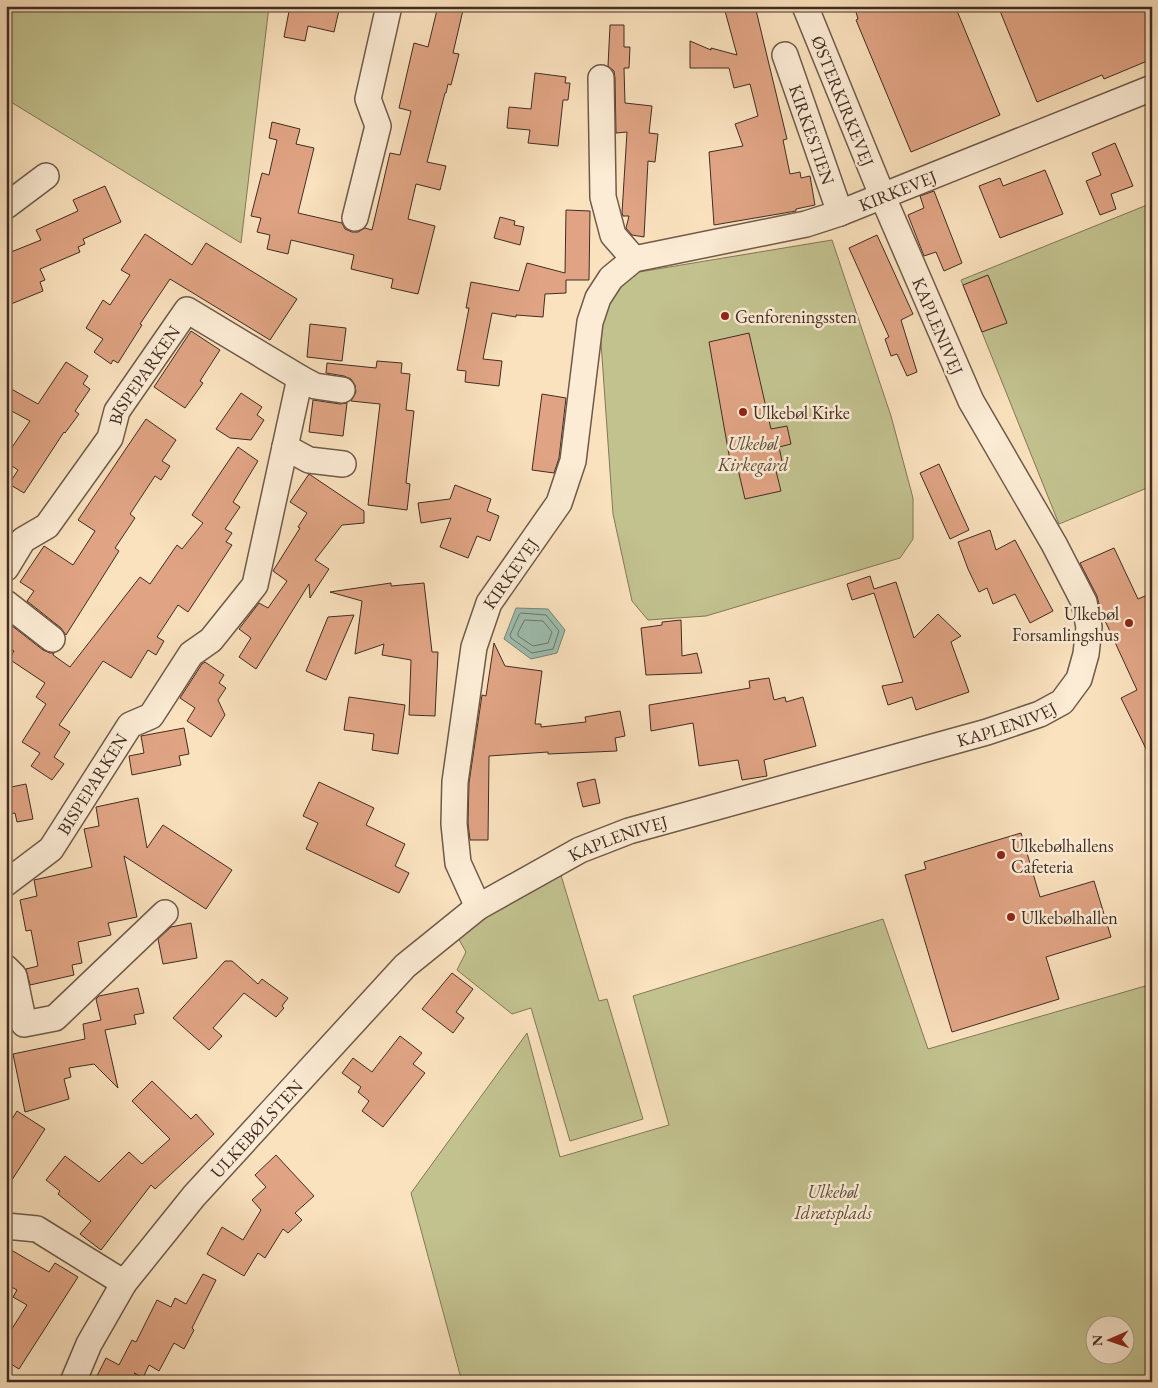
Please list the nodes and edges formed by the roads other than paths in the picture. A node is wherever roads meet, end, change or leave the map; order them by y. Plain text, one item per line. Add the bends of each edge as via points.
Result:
1 (389, 6) edge
2 (805, 6) edge
3 (785, 55) dead end
4 (601, 78) dead end
5 (1152, 88) edge
6 (46, 176) dead end
7 (882, 195) junction
8 (6, 206) edge
9 (840, 213) junction
10 (355, 218) dead end
11 (634, 258) junction
12 (300, 378) junction
13 (342, 390) dead end
14 (284, 446) junction
15 (343, 464) dead end
16 (6, 568) edge
17 (6, 603) edge
18 (52, 639) dead end
19 (6, 883) edge
20 (478, 907) junction
21 (164, 913) dead end
22 (6, 968) edge
23 (6, 1226) edge
24 (124, 1283) junction
25 (73, 1382) edge

1 - 10 street via 368,99 378,126
2 - 7 street, ØSTERKIRKEVEJ
3 - 9 street, KIRKESTIEN
4 - 11 street via 603,197 613,235
5 - 7 street, KIRKEVEJ
6 - 8 street
7 - 9 street, KIRKEVEJ
7 - 20 street, KAPLENIVEJ via 971,402 1084,602 1089,627 1079,679 1062,702 1040,714 987,732 629,832 580,850
9 - 11 street, KIRKEVEJ via 806,224
11 - 20 street, KIRKEVEJ via 610,278 598,298 590,322 573,461 559,503 489,603 474,647 455,782 454,824 458,863
12 - 13 street, BISPEPARKEN via 315,386
12 - 14 street, BISPEPARKEN
12 - 16 street, BISPEPARKEN via 187,310 117,411 110,438 47,526 23,540
14 - 15 street via 309,460
14 - 19 street, BISPEPARKEN via 255,584 211,640 191,654 151,716 130,725 51,849
17 - 18 street
20 - 24 street, ULKEBØLSTEN via 405,966 194,1196
21 - 22 street via 55,1018 24,1024 14,976
23 - 24 street via 37,1229
24 - 25 street, ULKEBØLSTEN via 89,1344

